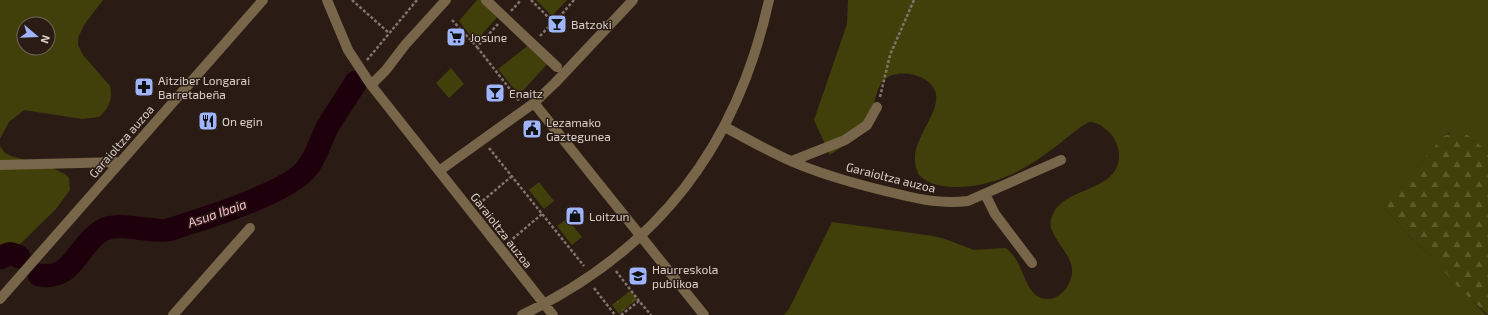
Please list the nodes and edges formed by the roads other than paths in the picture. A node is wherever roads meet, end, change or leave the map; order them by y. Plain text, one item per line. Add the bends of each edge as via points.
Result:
1 (263, 0) edge
2 (327, 0) edge
3 (446, 0) edge
4 (486, 0) edge
5 (633, 0) edge
6 (770, 0) edge
7 (557, 67) dead end
8 (371, 85) junction
9 (534, 103) junction
10 (878, 107) road end
11 (725, 127) junction
12 (1061, 160) dead end
13 (120, 162) junction
14 (792, 162) junction
15 (0, 165) edge
16 (439, 171) junction
17 (984, 194) junction
18 (250, 228) dead end
19 (641, 236) junction
20 (1032, 263) dead end
21 (0, 299) edge
22 (545, 304) junction
23 (173, 315) edge
24 (522, 315) edge
25 (553, 315) edge
26 (704, 315) edge

1 - 13 street, Garaioltza auzoa
2 - 8 street, Garaioltza auzoa via 348,50
3 - 8 street
4 - 7 street
5 - 9 street
6 - 11 street via 761,38
8 - 16 street, Garaioltza auzoa
9 - 16 street
9 - 19 street
10 - 14 street via 867,125 845,140
11 - 14 street, Garaioltza auzoa
11 - 19 street via 704,162 669,207
12 - 17 street, Garaioltza auzoa
13 - 15 street
13 - 21 street, Garaioltza auzoa
14 - 17 street, Garaioltza auzoa via 871,188 932,202 968,201
16 - 22 street, Garaioltza auzoa
17 - 20 street via 995,214
18 - 23 street
19 - 22 street via 599,271
19 - 26 street
22 - 24 street
22 - 25 street, Garaioltza auzoa

